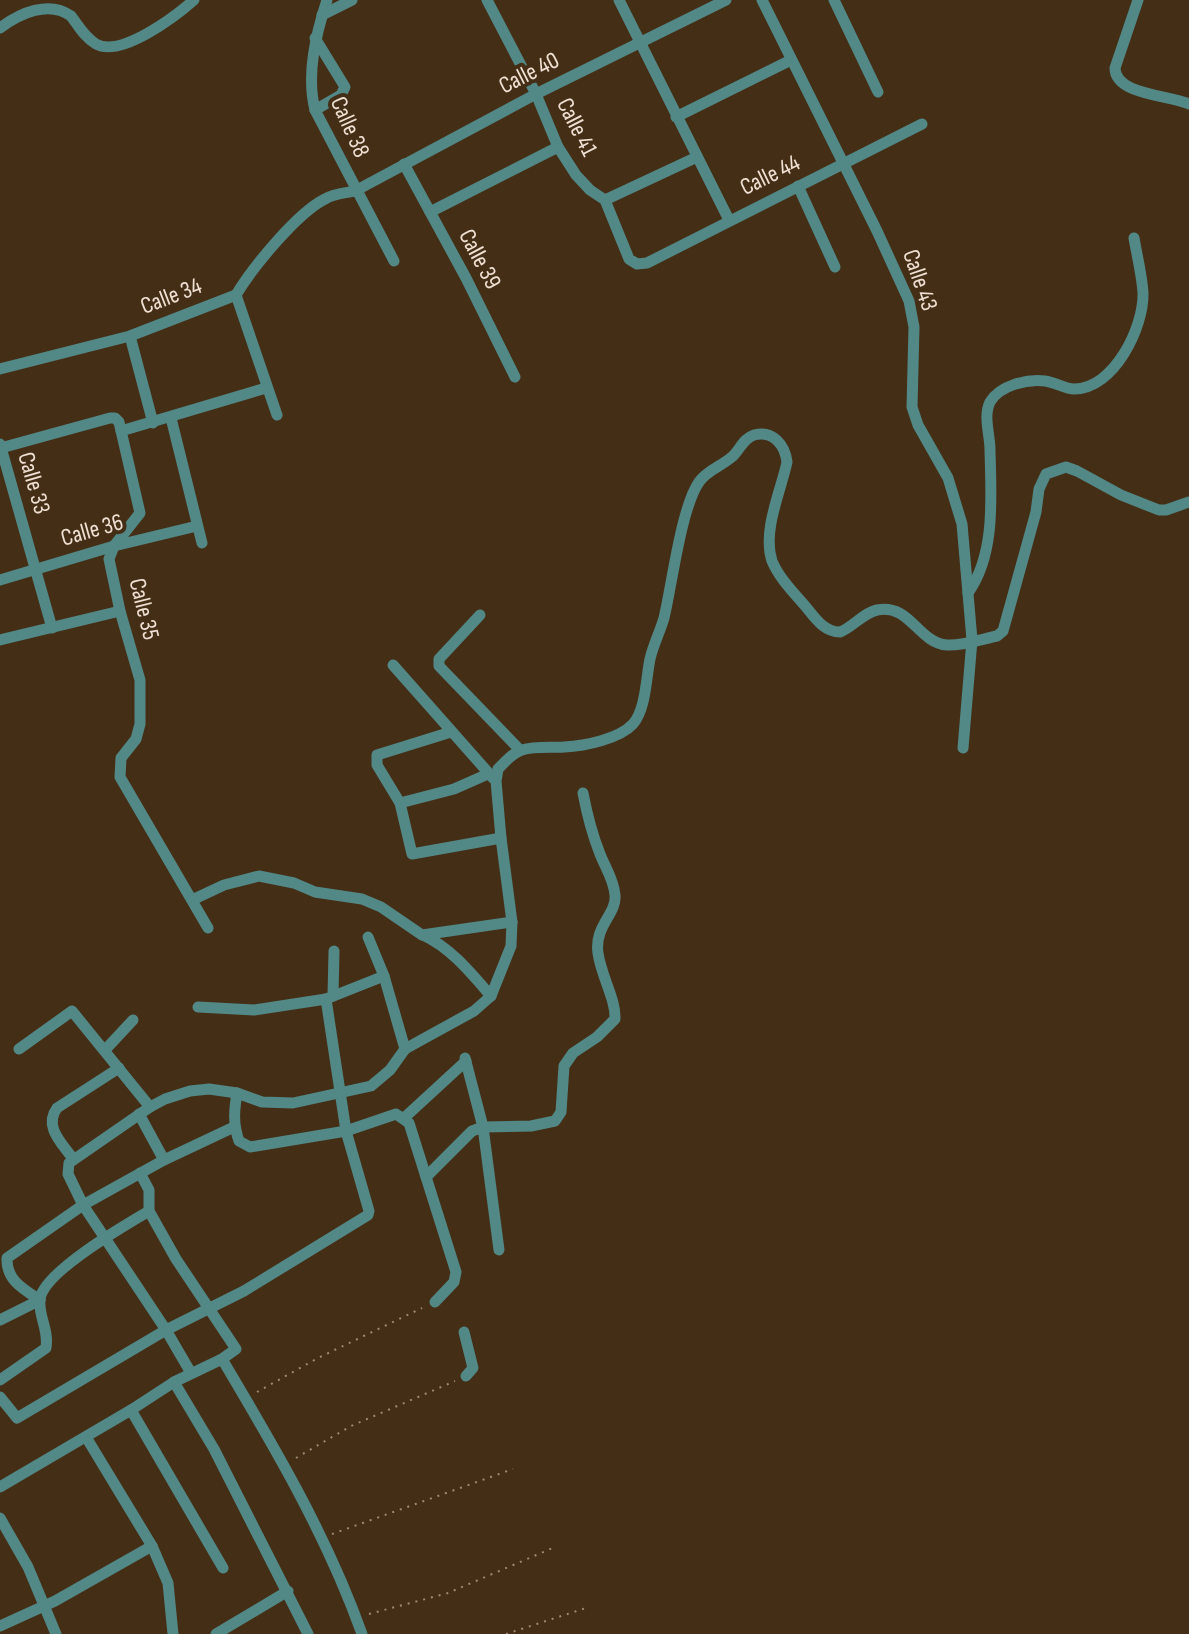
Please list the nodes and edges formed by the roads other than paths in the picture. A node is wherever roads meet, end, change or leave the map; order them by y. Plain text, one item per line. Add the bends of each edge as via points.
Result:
1 (194, 0) edge
2 (327, 0) edge
3 (352, 0) edge
4 (487, 0) edge
5 (619, 0) edge
6 (726, 0) edge
7 (762, 0) edge
8 (834, 0) edge
9 (1138, 0) edge
10 (322, 15) junction
11 (0, 28) edge
12 (315, 38) junction
13 (640, 43) junction
14 (791, 60) junction
15 (878, 92) dead end
16 (536, 94) junction
17 (1189, 104) edge
18 (315, 110) junction
19 (676, 117) junction
20 (922, 124) dead end
21 (558, 147) junction
22 (697, 157) junction
23 (843, 163) junction
24 (404, 164) junction
25 (798, 186) junction
26 (355, 191) junction
27 (605, 200) junction
28 (430, 212) junction
29 (729, 220) junction
30 (1134, 238) dead end
31 (394, 261) dead end
32 (637, 264) joint
33 (835, 267) dead end
34 (236, 295) junction
35 (130, 336) junction
36 (0, 369) edge
37 (515, 377) dead end
38 (266, 388) junction
39 (277, 415) dead end
40 (171, 418) junction
41 (153, 423) junction
42 (121, 431) junction
43 (1, 452) edge
44 (1189, 502) edge
45 (197, 526) junction
46 (202, 543) dead end
47 (114, 546) junction
48 (36, 569) junction
49 (0, 580) edge
50 (968, 593) junction
51 (120, 611) junction
52 (480, 615) dead end
53 (52, 628) junction
54 (0, 640) edge
55 (972, 640) junction
56 (393, 665) dead end
57 (451, 732) junction
58 (963, 748) dead end
59 (520, 750) junction
60 (492, 777) junction
61 (583, 793) dead end
62 (400, 803) junction
63 (501, 838) junction
64 (192, 900) junction
65 (512, 922) junction
66 (208, 928) dead end
67 (422, 935) junction
68 (368, 937) dead end
69 (334, 951) dead end
70 (384, 976) junction
71 (491, 996) junction
72 (330, 997) junction
73 (198, 1007) dead end
74 (133, 1020) dead end
75 (19, 1049) dead end
76 (405, 1049) junction
77 (105, 1050) junction
78 (119, 1068) junction
79 (340, 1092) junction
80 (237, 1093) junction
81 (150, 1107) junction
82 (139, 1114) junction
83 (404, 1118) junction
84 (234, 1127) junction
85 (483, 1127) junction
86 (346, 1131) junction
87 (73, 1159) junction
88 (164, 1160) junction
89 (140, 1173) junction
90 (426, 1177) junction
91 (83, 1205) junction
92 (149, 1211) junction
93 (104, 1237) junction
94 (499, 1250) dead end
95 (40, 1300) junction
96 (435, 1302) road end
97 (208, 1309) junction
98 (0, 1320) edge
99 (166, 1330) junction
100 (464, 1332) dead end
101 (222, 1359) junction
102 (191, 1373) junction
103 (466, 1376) road end
104 (0, 1380) edge
105 (174, 1382) junction
106 (0, 1397) edge
107 (131, 1410) junction
108 (86, 1437) junction
109 (0, 1487) edge
110 (0, 1518) edge
111 (152, 1546) junction
112 (223, 1568) dead end
113 (288, 1591) junction
114 (43, 1605) junction
115 (0, 1626) edge
116 (56, 1634) edge
117 (173, 1634) edge
118 (216, 1634) edge
119 (308, 1634) edge
120 (362, 1634) edge

1 - 11 street via 130,43 112,47 96,45 69,13 55,5 37,6
2 - 10 street, Calle 38
3 - 10 street
4 - 16 street, Calle 41
5 - 13 street
6 - 13 street, Calle 40
7 - 14 street, Calle 43
8 - 15 street
9 - 17 street via 1116,78 1136,90
10 - 12 street, Calle 38
12 - 18 street, Calle 38
12 - 18 street via 345,87
13 - 16 street, Calle 40
13 - 19 street
14 - 19 street
14 - 23 street, Calle 43
16 - 21 street, Calle 41
16 - 24 street, Calle 40
18 - 26 street, Calle 38
19 - 22 street
20 - 23 street, Calle 44
21 - 27 street, Calle 41 via 576,175
21 - 28 street
22 - 27 street
22 - 29 street
23 - 25 street, Calle 44
23 - 50 street, Calle 43 via 909,301 914,327 912,407 956,501
24 - 26 street, Calle 40
24 - 28 street, Calle 39
25 - 29 street, Calle 44
25 - 33 street
26 - 31 street, Calle 38
26 - 34 street, Calle 40 via 326,198 294,224
27 - 32 street, Calle 41 via 629,259
28 - 37 street, Calle 39
29 - 32 street, Calle 44
30 - 50 street via 1143,294 1138,329 1113,368 1097,384 1074,389 1024,382 1003,390 990,403 990,530 979,577
34 - 35 street, Calle 34
34 - 38 street, Calle 34
35 - 36 street, Calle 34
35 - 41 street
38 - 39 street, Calle 34
38 - 40 street
40 - 41 street
40 - 45 street
41 - 42 street
42 - 43 street via 115,418
42 - 47 street via 140,513
43 - 48 street, Calle 33
44 - 55 street via 1159,510 1066,467 1046,474 1007,624 997,636
45 - 46 street
45 - 47 street, Calle 36
47 - 48 street, Calle 36
47 - 51 street, Calle 35 via 109,559
48 - 49 street, Calle 36
48 - 53 street, Calle 33
50 - 55 street, Calle 43
51 - 53 street
51 - 64 street, Calle 35 via 140,680 140,724 121,758 120,777
52 - 59 street via 439,659 439,666
53 - 54 street
55 - 58 street, Calle 43
55 - 59 street via 939,643 890,609 872,611 840,632 828,630 815,618 773,563 770,536 787,462 778,440 757,434 710,471 695,490 632,725 602,740
56 - 57 street
57 - 60 street
57 - 62 street via 377,755 377,765
59 - 60 street
60 - 62 street
60 - 63 street
61 - 85 street via 616,898 600,928 597,949 615,1019 564,1066 561,1112 555,1121
62 - 63 street via 412,854
63 - 65 street
64 - 66 street
64 - 67 street via 259,876 362,899
65 - 67 street
65 - 71 street via 511,946
67 - 71 street via 438,942
68 - 70 street
69 - 72 street
70 - 72 street
70 - 76 street
71 - 76 street
72 - 73 street via 254,1010
72 - 79 street
74 - 77 street
75 - 77 street via 72,1011
76 - 79 street via 371,1086
77 - 78 street
78 - 81 street
78 - 87 street via 52,1114 52,1129
79 - 80 street via 293,1103 262,1102
79 - 86 street
80 - 81 street via 190,1091
80 - 84 street
81 - 82 street
82 - 87 street
82 - 88 street
83 - 85 street via 465,1060
83 - 86 street via 396,1114
83 - 90 street
84 - 86 street via 239,1141 250,1147
84 - 88 street
85 - 90 street via 472,1131
85 - 94 street
86 - 97 street via 368,1215
87 - 91 street via 68,1174
88 - 89 street
89 - 91 street
89 - 92 street via 149,1190
90 - 96 street via 456,1272 454,1282
91 - 93 street
91 - 95 street via 7,1258 19,1287
92 - 93 street
92 - 97 street
93 - 95 street via 46,1284
93 - 99 street
95 - 98 street
95 - 104 street via 46,1348
97 - 99 street
97 - 101 street via 236,1349
99 - 102 street
99 - 106 street via 17,1418
100 - 103 street via 473,1368
101 - 102 street
101 - 120 street via 324,1537
102 - 105 street
105 - 107 street
105 - 113 street
107 - 108 street
107 - 112 street
108 - 109 street
108 - 111 street
110 - 114 street
111 - 114 street
111 - 117 street via 168,1583
113 - 118 street
113 - 119 street
114 - 115 street
114 - 116 street

